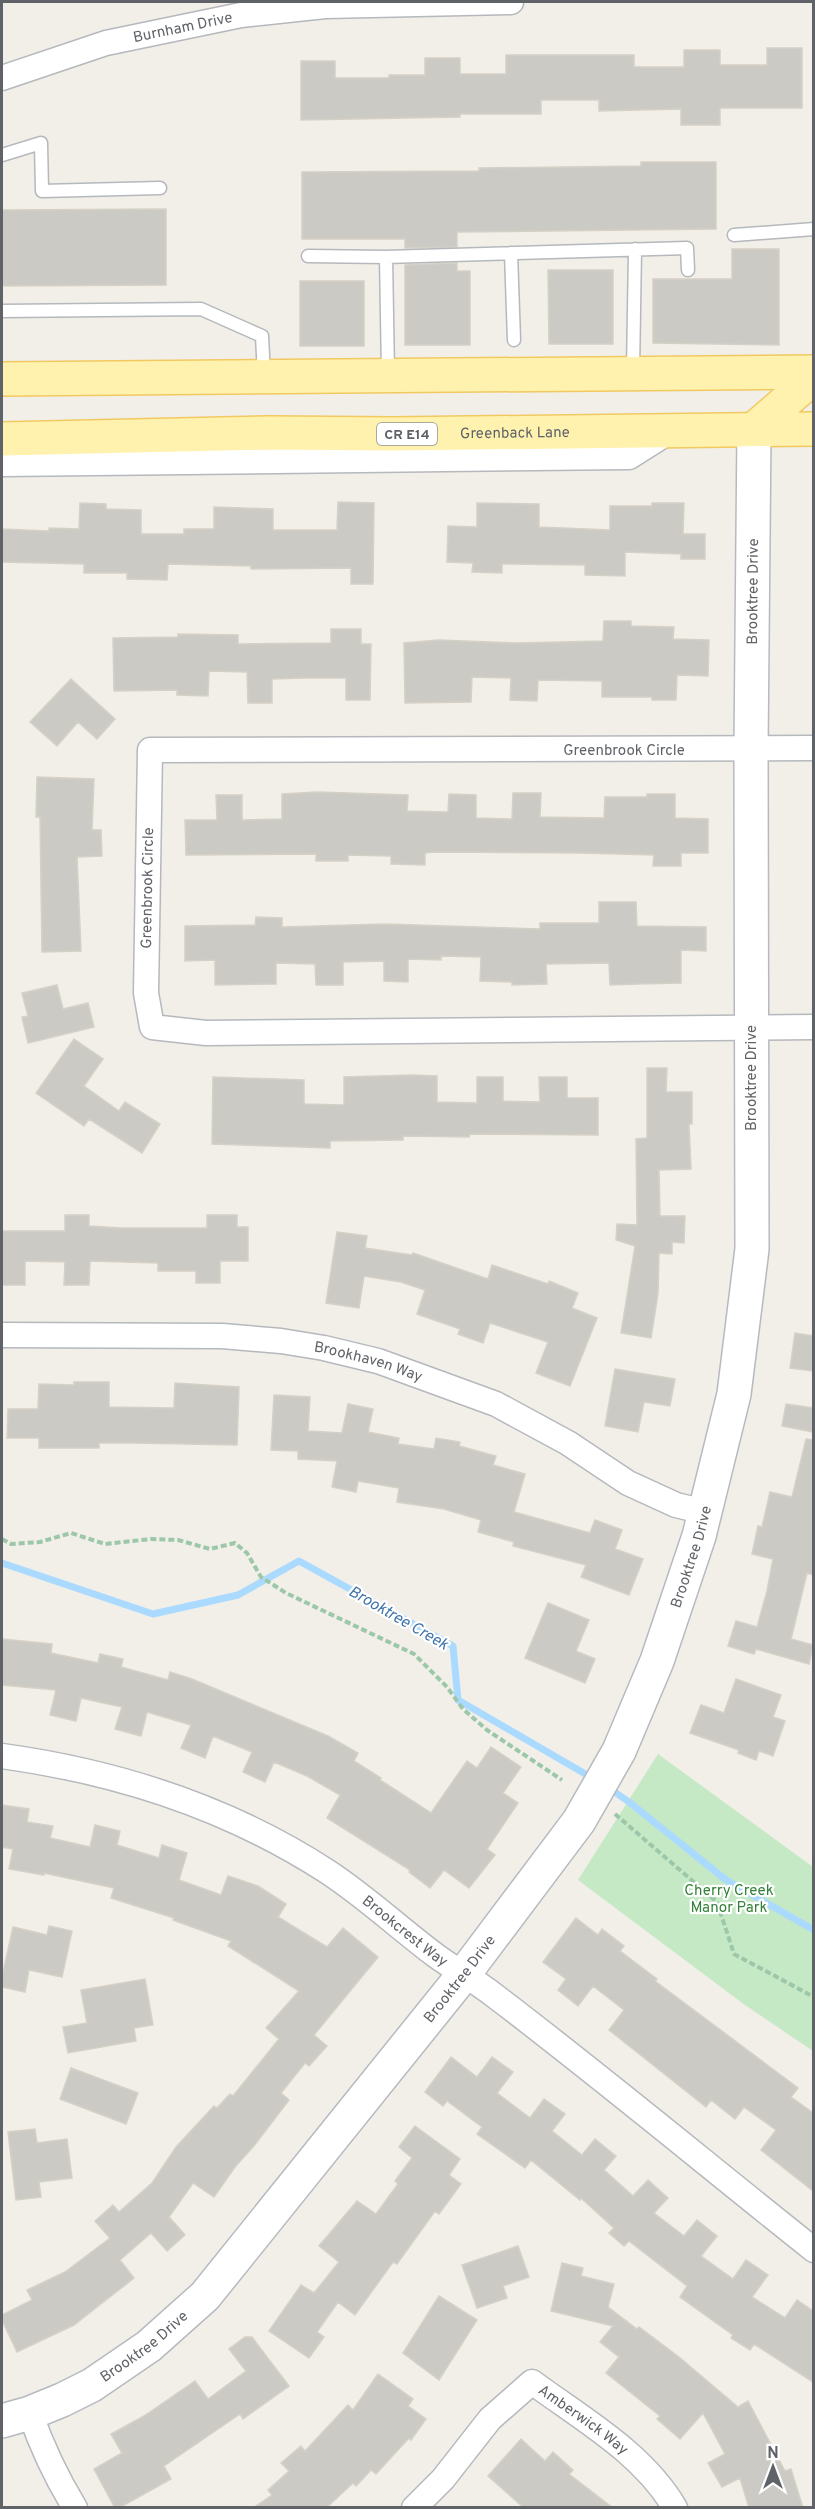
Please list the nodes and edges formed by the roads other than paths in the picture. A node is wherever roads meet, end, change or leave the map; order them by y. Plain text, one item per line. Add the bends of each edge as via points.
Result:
1 (511, 2) edge
2 (2, 78) edge
3 (2, 155) edge
4 (160, 188) dead end
5 (813, 229) edge
6 (734, 235) dead end
7 (635, 249) junction
8 (511, 253) junction
9 (308, 256) dead end
10 (386, 257) junction
11 (688, 270) dead end
12 (2, 311) edge
13 (514, 340) dead end
14 (633, 372) junction
15 (813, 372) edge
16 (388, 374) junction
17 (264, 375) junction
18 (813, 377) edge
19 (2, 379) edge
20 (754, 429) junction
21 (813, 429) edge
22 (670, 431) junction
23 (2, 439) edge
24 (2, 464) edge
25 (813, 748) edge
26 (751, 749) junction
27 (813, 1027) edge
28 (751, 1028) junction
29 (2, 1335) edge
30 (705, 1512) junction
31 (2, 1756) edge
32 (464, 1974) junction
33 (813, 2250) edge
34 (16, 2417) edge
35 (75, 2508) edge
36 (414, 2508) edge
37 (675, 2508) edge

1 - 2 street, Burnham Drive via 325,6 241,15 106,43
3 - 4 lane via 41,143 42,191
5 - 6 lane
7 - 8 lane
7 - 11 lane via 687,248
7 - 14 lane
8 - 10 lane
8 - 13 lane
9 - 10 lane
10 - 16 lane
12 - 17 lane via 201,309 262,336
14 - 15 main road
14 - 16 main road
16 - 17 main road
17 - 19 main road
18 - 20 main road
20 - 21 main road, Greenback Lane / CR E14
20 - 22 main road, Greenback Lane / CR E14
20 - 26 street, Brooktree Drive
22 - 23 main road, Greenback Lane / CR E14
22 - 24 street via 629,457
25 - 26 street
26 - 28 street, Brooktree Drive
26 - 28 street, Greenbrook Circle via 150,750 146,993 152,1028 206,1033
27 - 28 street
28 - 30 street, Brooktree Drive via 752,1249 734,1394
29 - 30 street, Brookhaven Way via 222,1336 292,1343 378,1361 496,1404 568,1443 628,1483 676,1505
30 - 32 street, Brooktree Drive via 657,1661 619,1750 579,1821
31 - 32 street, Brookcrest Way via 111,1776 235,1821 327,1872
32 - 33 street, Brookcrest Way
32 - 34 street, Brooktree Drive via 205,2296 117,2368 62,2400
34 - 35 street
36 - 37 street, Amberwick Way via 443,2479 490,2419 532,2382 619,2446 650,2475

